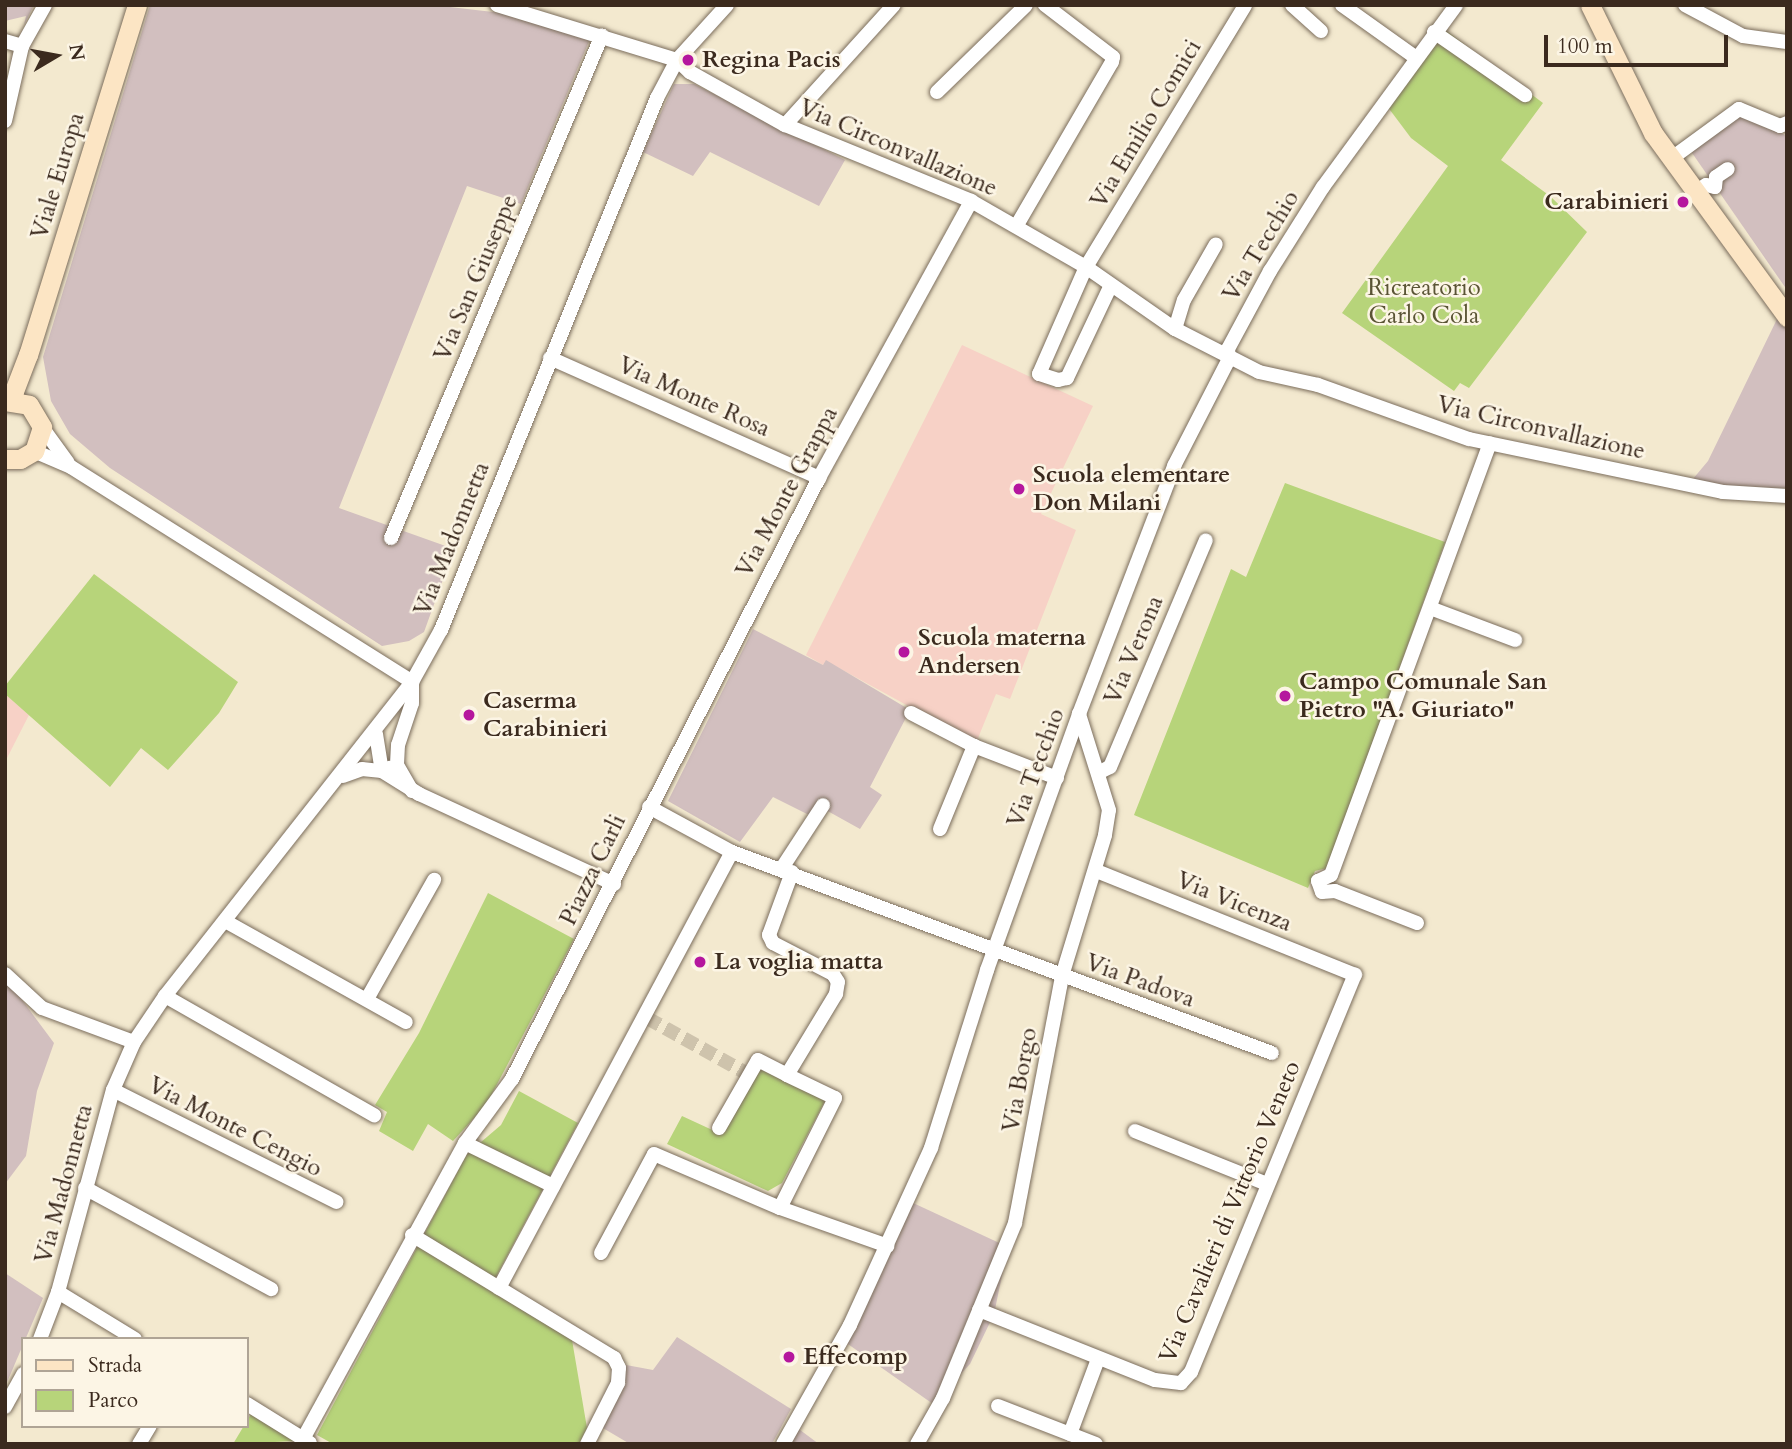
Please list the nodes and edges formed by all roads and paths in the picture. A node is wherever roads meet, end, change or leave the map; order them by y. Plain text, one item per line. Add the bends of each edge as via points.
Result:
1 (45, 5) edge
2 (497, 5) edge
3 (727, 5) edge
4 (894, 5) edge
5 (1026, 5) edge
6 (1045, 5) edge
7 (1245, 5) edge
8 (1292, 5) edge
9 (1342, 5) edge
10 (1456, 5) edge
11 (1590, 5) edge
12 (1685, 5) edge
13 (136, 8) edge
14 (531, 9) edge
15 (1321, 31) dead end
16 (1434, 32) junction
17 (602, 35) junction
18 (5, 41) edge
19 (1787, 42) edge
20 (22, 46) junction
21 (1415, 57) junction
22 (677, 61) junction
23 (937, 92) dead end
24 (1525, 95) dead end
25 (5, 121) edge
26 (1787, 123) edge
27 (785, 125) junction
28 (1672, 158) junction
29 (971, 201) junction
30 (1017, 225) junction
31 (1216, 244) dead end
32 (1086, 267) junction
33 (1111, 285) junction
34 (1787, 317) edge
35 (1175, 329) junction
36 (550, 358) junction
37 (1229, 359) junction
38 (19, 365) edge
39 (5, 401) edge
40 (39, 419) junction
41 (1490, 443) junction
42 (34, 451) junction
43 (7, 462) edge
44 (71, 467) junction
45 (819, 478) junction
46 (1787, 496) edge
47 (391, 538) dead end
48 (1206, 540) dead end
49 (1430, 608) junction
50 (1515, 640) dead end
51 (412, 682) junction
52 (911, 713) dead end
53 (1079, 714) junction
54 (376, 734) junction
55 (974, 746) junction
56 (397, 765) junction
57 (382, 771) junction
58 (1098, 772) junction
59 (341, 777) junction
60 (1057, 778) junction
61 (412, 791) junction
62 (823, 805) dead end
63 (649, 807) junction
64 (940, 830) dead end
65 (732, 852) junction
66 (787, 870) junction
67 (1096, 871) junction
68 (434, 880) dead end
69 (614, 884) junction
70 (225, 921) junction
71 (1417, 923) dead end
72 (994, 950) junction
73 (5, 974) edge
74 (1355, 975) joint
75 (1062, 976) junction
76 (165, 996) junction
77 (367, 999) junction
78 (406, 1022) dead end
79 (134, 1042) junction
80 (1272, 1053) dead end
81 (787, 1075) junction
82 (113, 1090) junction
83 (374, 1115) dead end
84 (719, 1128) dead end
85 (1135, 1130) dead end
86 (465, 1143) junction
87 (1267, 1184) junction
88 (553, 1186) junction
89 (85, 1188) junction
90 (337, 1202) dead end
91 (780, 1208) junction
92 (412, 1235) junction
93 (888, 1246) junction
94 (601, 1253) dead end
95 (499, 1288) junction
96 (271, 1289) dead end
97 (58, 1292) junction
98 (979, 1310) junction
99 (41, 1337) edge
100 (132, 1337) edge
101 (1098, 1359) junction
102 (21, 1378) edge
103 (248, 1405) edge
104 (998, 1406) dead end
105 (5, 1408) edge
106 (149, 1428) edge
107 (1070, 1434) junction
108 (307, 1441) edge
109 (139, 1444) edge
110 (587, 1444) edge
111 (783, 1444) edge
112 (918, 1444) edge
113 (1096, 1444) edge

1 - 20 street
2 - 14 street
3 - 22 street, Via Madonnetta
4 - 27 street
5 - 23 street
6 - 30 street via 1113,57
7 - 32 street, Via Emilio Comici
8 - 15 street
9 - 21 street
10 - 16 street, Via Tecchio
11 - 28 main road via 1653,133
12 - 19 street via 1743,36
13 - 38 main road, Viale Europa
14 - 17 street
16 - 21 street, Via Tecchio
16 - 24 street
17 - 22 street
17 - 47 street, Via San Giuseppe
18 - 20 street
20 - 25 street
21 - 37 street, Via Tecchio via 1269,271 1228,349
22 - 27 street, Via Circonvallazione
22 - 36 street, Via Madonnetta
26 - 28 street via 1780,126 1739,109
27 - 29 street, Via Circonvallazione
28 - 34 main road via 1711,181
29 - 30 street, Via Circonvallazione
29 - 45 street, Via Monte Grappa
30 - 32 street, Via Circonvallazione
31 - 35 street via 1184,300
32 - 33 street, Via Circonvallazione
32 - 33 street via 1039,374 1066,378
33 - 35 street, Via Circonvallazione
35 - 37 street, Via Circonvallazione
36 - 45 street, Via Monte Rosa
36 - 51 street, Via Madonnetta via 441,630
37 - 41 street, Via Circonvallazione
37 - 53 street, Via Tecchio via 1174,466
38 - 39 main road, Viale Europa
38 - 40 main road, Viale Europa
39 - 40 main road via 21,401
40 - 42 main road
40 - 44 street
41 - 46 street, Via Circonvallazione via 1697,487
41 - 49 street
42 - 43 main road
42 - 44 street
44 - 51 street
45 - 63 street, Via Monte Grappa
48 - 58 street, Via Verona via 1110,767
49 - 50 street
49 - 71 street via 1331,875 1318,881 1322,892 1335,891
51 - 54 street, Via Madonnetta
51 - 56 street via 412,703 398,745
52 - 55 street
53 - 58 street, Via Borgo
53 - 60 street, Via Tecchio
54 - 57 street
54 - 59 street, Via Madonnetta
55 - 60 street
55 - 64 street
56 - 57 street
56 - 61 street
57 - 59 street via 362,769
57 - 61 street
58 - 67 street, Via Borgo via 1109,810
59 - 70 street, Via Madonnetta
60 - 72 street, Via Tecchio
61 - 69 street
62 - 66 street
63 - 65 street, Piazza Carli
63 - 69 street, Piazza Carli
65 - 66 street, Piazza Carli
65 - 88 street
66 - 72 street, Via Padova
66 - 81 street via 769,935 772,943 833,974 838,982 836,994
67 - 74 street, Via Vicenza
67 - 75 street, Via Borgo
68 - 77 street
69 - 86 street, Piazza Carli via 512,1079
70 - 76 street, Via Madonnetta
70 - 77 street
72 - 75 street, Via Padova
72 - 93 street, Via Tecchio via 931,1148
73 - 79 street via 42,1008
74 - 87 street, Via Cavalieri di Vittorio Veneto
75 - 80 street, Via Padova
75 - 98 street, Via Borgo via 1015,1223
76 - 79 street, Via Madonnetta
76 - 83 street
77 - 78 street
79 - 82 street, Via Madonnetta
81 - 84 street via 758,1060
81 - 91 street via 835,1098
82 - 89 street, Via Madonnetta
82 - 90 street, Via Monte Cengio
85 - 87 street
86 - 88 street
86 - 92 street, Piazza Carli
87 - 101 street, Via Cavalieri di Vittorio Veneto via 1191,1371 1181,1383 1155,1380
88 - 95 street
89 - 96 street
89 - 97 street, Via Madonnetta
91 - 93 street
91 - 94 street via 654,1154
92 - 95 street
92 - 108 street, Piazza Carli
93 - 111 street, Via Tecchio
95 - 110 street via 614,1359 618,1383
97 - 99 street, Via Madonnetta
97 - 100 street
98 - 101 street, Via Cavalieri di Vittorio Veneto
98 - 112 street, Via Borgo via 943,1398
101 - 107 street
102 - 105 street
103 - 108 street
104 - 107 street
106 - 109 street
107 - 113 street

